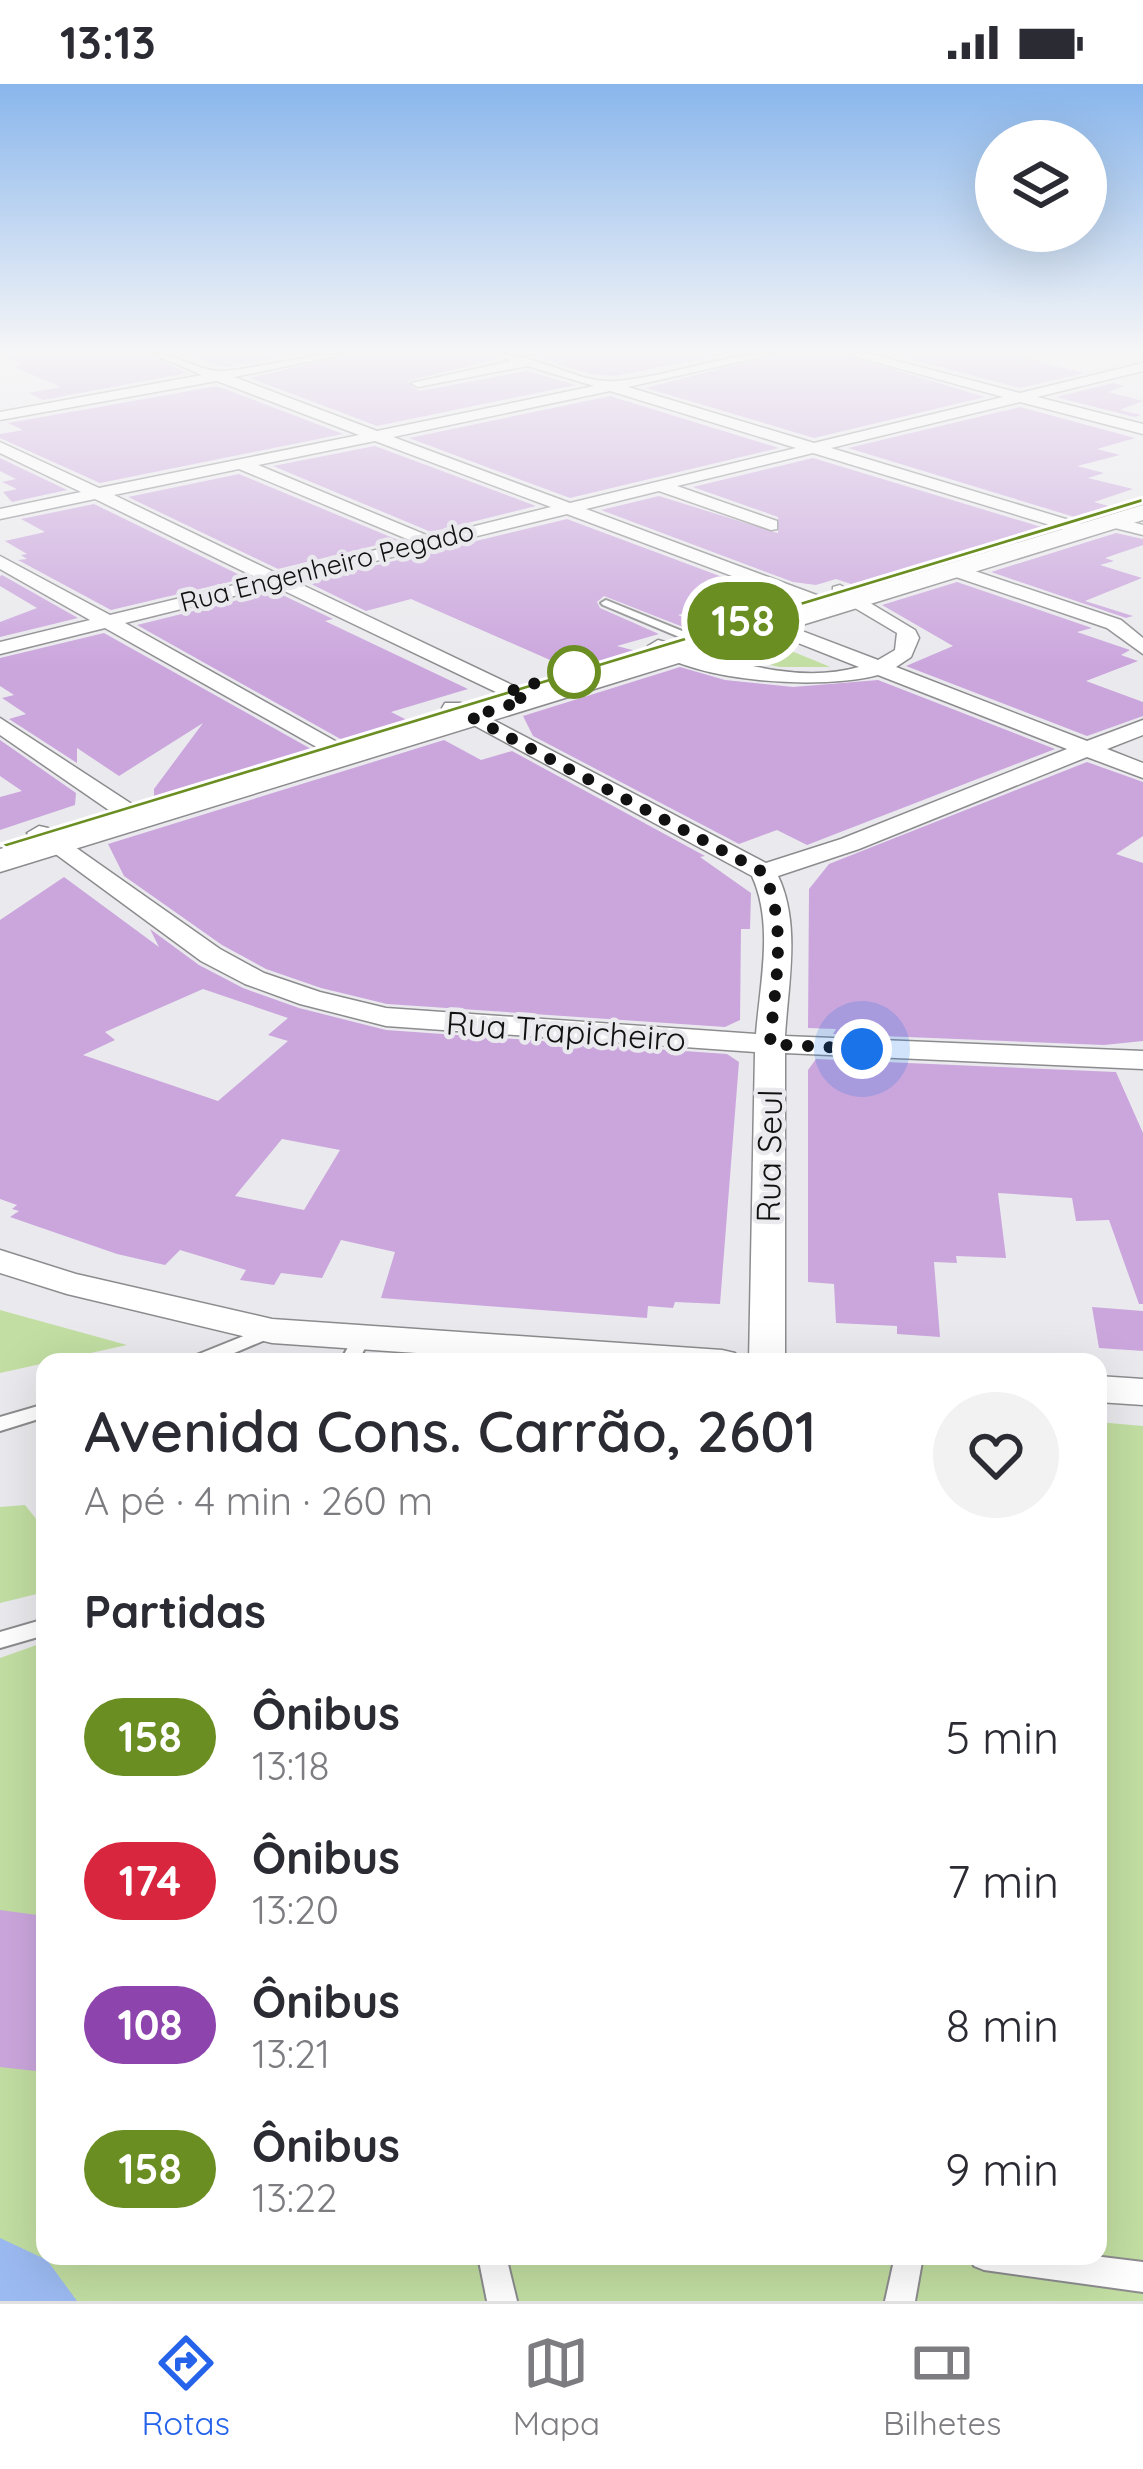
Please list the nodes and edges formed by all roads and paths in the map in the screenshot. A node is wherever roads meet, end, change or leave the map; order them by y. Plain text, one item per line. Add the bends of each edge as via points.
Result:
1 (22, 457) edge
2 (273, 457) edge
3 (433, 457) edge
4 (773, 457) edge
5 (849, 457) edge
6 (242, 464) junction
7 (658, 485) junction
8 (97, 494) junction
9 (1143, 500) edge
10 (567, 508) junction
11 (0, 514) edge
12 (1109, 524) edge
13 (771, 525) dead end
14 (430, 542) junction
15 (0, 561) edge
16 (954, 570) junction
17 (274, 580) junction
18 (835, 599) junction
19 (606, 603) dead end
20 (106, 621) junction
21 (762, 622) junction
22 (675, 646) junction
23 (0, 648) edge
24 (1143, 648) edge
25 (876, 667) junction
26 (516, 696) junction
27 (462, 713) junction
28 (0, 724) edge
29 (1143, 727) edge
30 (1087, 749) junction
31 (336, 751) junction
32 (1143, 771) edge
33 (130, 814) junction
34 (48, 839) junction
35 (0, 844) edge
36 (0, 861) edge
37 (763, 872) junction
38 (770, 1044) junction
39 (1143, 1060) edge
40 (0, 1261) edge
41 (272, 1331) junction
42 (355, 1350) edge
43 (218, 1353) edge
44 (447, 1353) edge
45 (767, 1353) edge
46 (1107, 1390) edge
47 (1143, 1392) edge
48 (36, 1413) edge
49 (0, 1424) edge
50 (36, 1630) edge
51 (0, 1640) edge
52 (494, 2265) edge
53 (907, 2265) edge
54 (1052, 2265) edge
55 (1143, 2277) edge
56 (502, 2301) edge
57 (900, 2301) edge

1 - 8 street
2 - 6 street
3 - 10 street
4 - 7 street, Rua Engenheiro Pegado
5 - 12 street
6 - 8 street
6 - 14 street
7 - 10 street, Rua Engenheiro Pegado
7 - 13 street
8 - 11 street
8 - 17 street
9 - 12 main road
10 - 14 street, Rua Engenheiro Pegado
10 - 18 street
12 - 16 main road
12 - 18 main road
14 - 17 street, Rua Engenheiro Pegado
15 - 20 street
16 - 18 main road
16 - 24 street via 1114,624
17 - 20 street, Rua Engenheiro Pegado
17 - 26 street
18 - 21 main road
18 - 25 street via 893,619 909,638 904,653
19 - 22 lane
20 - 23 street, Rua Engenheiro Pegado
20 - 31 street
21 - 22 main road
21 - 25 street
22 - 25 street via 757,673 847,675
22 - 26 main road
25 - 30 street
26 - 27 main road
27 - 31 main road
27 - 37 street
28 - 33 street
29 - 30 street
30 - 32 street
30 - 37 street
31 - 33 main road
33 - 34 main road
34 - 35 main road
34 - 36 main road
34 - 38 street, Rua Trapicheiro via 240,972 332,1005 433,1023
37 - 38 street, Rua Seul via 778,929
38 - 39 street, Rua Trapicheiro
38 - 45 street, Rua Seul
40 - 41 street
41 - 42 street
41 - 43 lane
42 - 44 street
46 - 47 street
48 - 49 lane
50 - 51 lane
52 - 56 lane
53 - 57 lane
54 - 55 lane

